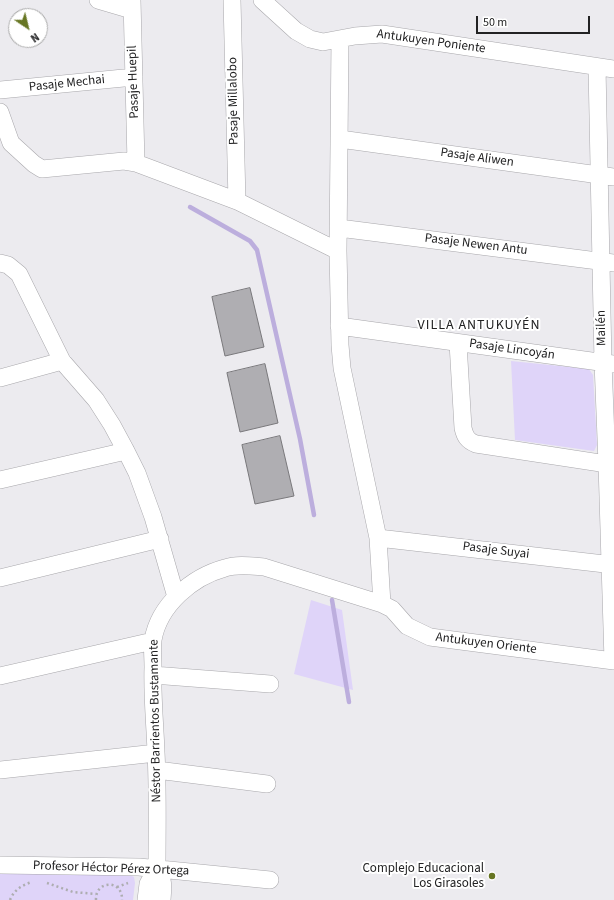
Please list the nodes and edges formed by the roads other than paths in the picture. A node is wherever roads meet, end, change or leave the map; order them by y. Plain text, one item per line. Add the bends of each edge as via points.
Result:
1 (98, 0) edge
2 (232, 0) edge
3 (262, 0) edge
4 (132, 5) edge
5 (340, 39) junction
6 (597, 67) junction
7 (614, 69) edge
8 (134, 77) junction
9 (0, 90) edge
10 (0, 112) edge
11 (340, 139) junction
12 (136, 163) junction
13 (607, 176) edge
14 (237, 201) junction
15 (339, 228) junction
16 (338, 251) junction
17 (608, 262) edge
18 (0, 263) edge
19 (339, 326) junction
20 (458, 343) junction
21 (62, 361) junction
22 (608, 363) edge
23 (0, 378) edge
24 (126, 451) junction
25 (611, 464) edge
26 (0, 480) edge
27 (378, 538) junction
28 (160, 539) junction
29 (612, 565) edge
30 (255, 566) joint
31 (0, 578) edge
32 (176, 597) junction
33 (382, 604) junction
34 (153, 641) junction
35 (613, 661) edge
36 (153, 675) junction
37 (0, 676) edge
38 (270, 684) dead end
39 (156, 762) junction
40 (0, 770) edge
41 (267, 784) dead end
42 (0, 864) edge
43 (157, 868) junction
44 (270, 880) dead end
45 (146, 900) edge
46 (162, 900) edge

1 - 4 street
2 - 14 street, Pasaje Millalobo
3 - 5 street, Antukuyen Poniente via 290,27 310,39 323,42
4 - 8 street, Pasaje Huepil
5 - 6 street, Antukuyen Poniente via 382,34
5 - 11 street
6 - 7 street, Antukuyen Poniente
6 - 13 street, Mailén
8 - 9 street, Pasaje Mechai
8 - 12 street, Pasaje Huepil
10 - 12 street via 11,143 42,169 124,161
11 - 13 street, Pasaje Aliwen
11 - 15 street
12 - 14 street
13 - 17 street, Mailén
14 - 16 street
15 - 16 street
15 - 17 street, Pasaje Newen Antu
16 - 19 street
17 - 22 street, Mailén
18 - 21 street via 8,265 19,274
19 - 20 street, Pasaje Lincoyán
19 - 27 street via 342,368
20 - 22 street, Pasaje Lincoyán
20 - 25 street via 463,428 466,438 471,442
21 - 23 street
21 - 24 street via 96,400
22 - 25 street, Mailén
24 - 26 street
24 - 28 street via 147,498
25 - 29 street, Mailén
27 - 29 street, Pasaje Suyai
27 - 33 street
28 - 31 street
28 - 32 street
29 - 35 street, Mailén
30 - 32 street, Néstor Barrientos Bustamante via 225,567 196,581
30 - 33 street, Antukuyen Oriente
32 - 34 street, Néstor Barrientos Bustamante via 159,622
33 - 35 street, Antukuyen Oriente via 392,610 407,626 430,637
34 - 36 street, Néstor Barrientos Bustamante
34 - 37 street
36 - 38 street
36 - 39 street, Néstor Barrientos Bustamante
39 - 40 street
39 - 41 street
39 - 43 street, Néstor Barrientos Bustamante
42 - 43 street, Profesor Héctor Pérez Ortega
43 - 44 street, Profesor Héctor Pérez Ortega
43 - 45 street, Néstor Barrientos Bustamante via 148,884
43 - 46 street, Néstor Barrientos Bustamante via 162,875

